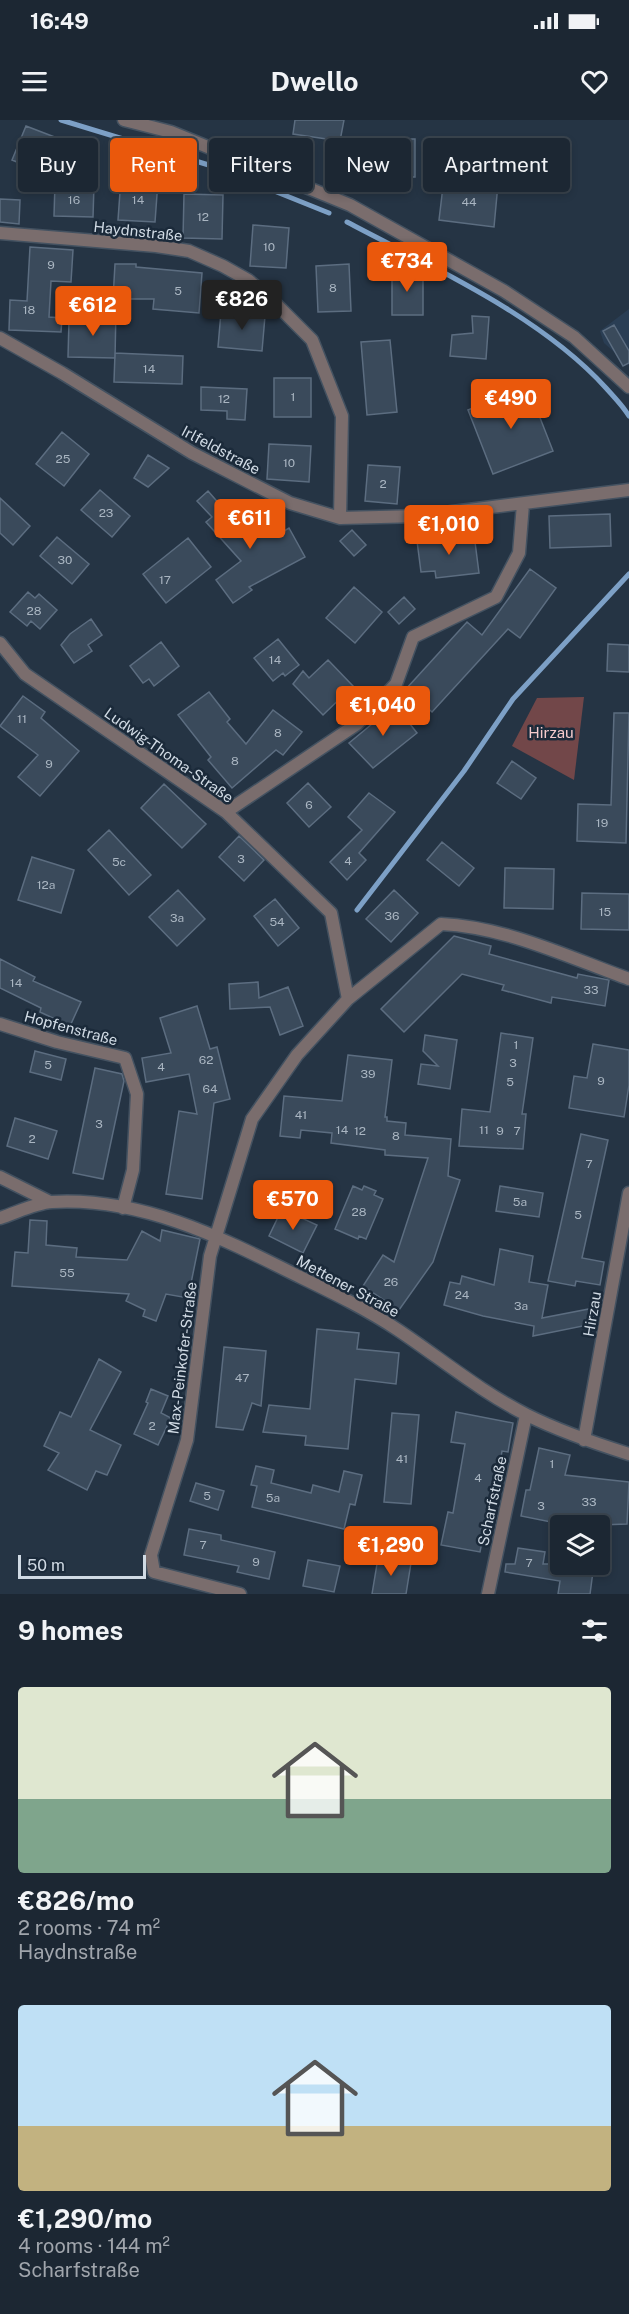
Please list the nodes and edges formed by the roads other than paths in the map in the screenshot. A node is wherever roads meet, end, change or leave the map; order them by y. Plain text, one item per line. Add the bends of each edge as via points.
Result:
1 (124, 120) edge
2 (173, 126) edge
3 (0, 233) edge
4 (0, 338) edge
5 (629, 387) edge
6 (629, 490) edge
7 (523, 504) junction
8 (340, 518) junction
9 (0, 643) edge
10 (226, 812) junction
11 (629, 979) edge
12 (348, 999) junction
13 (0, 1024) edge
14 (0, 1177) edge
15 (629, 1193) edge
16 (50, 1202) junction
17 (123, 1208) junction
18 (0, 1218) edge
19 (216, 1235) junction
20 (526, 1415) junction
21 (584, 1440) junction
22 (629, 1454) edge
23 (240, 1594) edge
24 (488, 1594) edge

1 - 2 street
2 - 5 street via 350,205 504,291 574,337
3 - 8 street, Haydnstraße via 189,251 231,271 270,298 312,340 342,416
4 - 8 street, Irlfeldstraße via 192,453 290,503
6 - 7 street, Irlfeldstraße
7 - 8 street, Irlfeldstraße via 420,516
7 - 10 street via 519,553 496,597 412,637 396,684 357,724
9 - 10 street, Ludwig-Thoma-Straße via 25,674
10 - 12 street, Ludwig-Thoma-Straße via 331,914
11 - 12 street via 501,933 441,924
12 - 19 street via 297,1055 252,1119
13 - 17 street, Hopfenstraße via 125,1058 138,1094 133,1170
14 - 16 street
15 - 21 street, Hirzau
16 - 17 street, Mettener Straße
16 - 18 street, Mettener Straße
17 - 19 street, Mettener Straße via 158,1215
19 - 20 street, Mettener Straße via 396,1328 461,1376
19 - 23 street, Max-Peinkofer-Straße via 210,1256 188,1440 151,1555 154,1572
20 - 21 street, Mettener Straße
20 - 24 street, Scharfstraße
21 - 22 street, Mettener Straße

